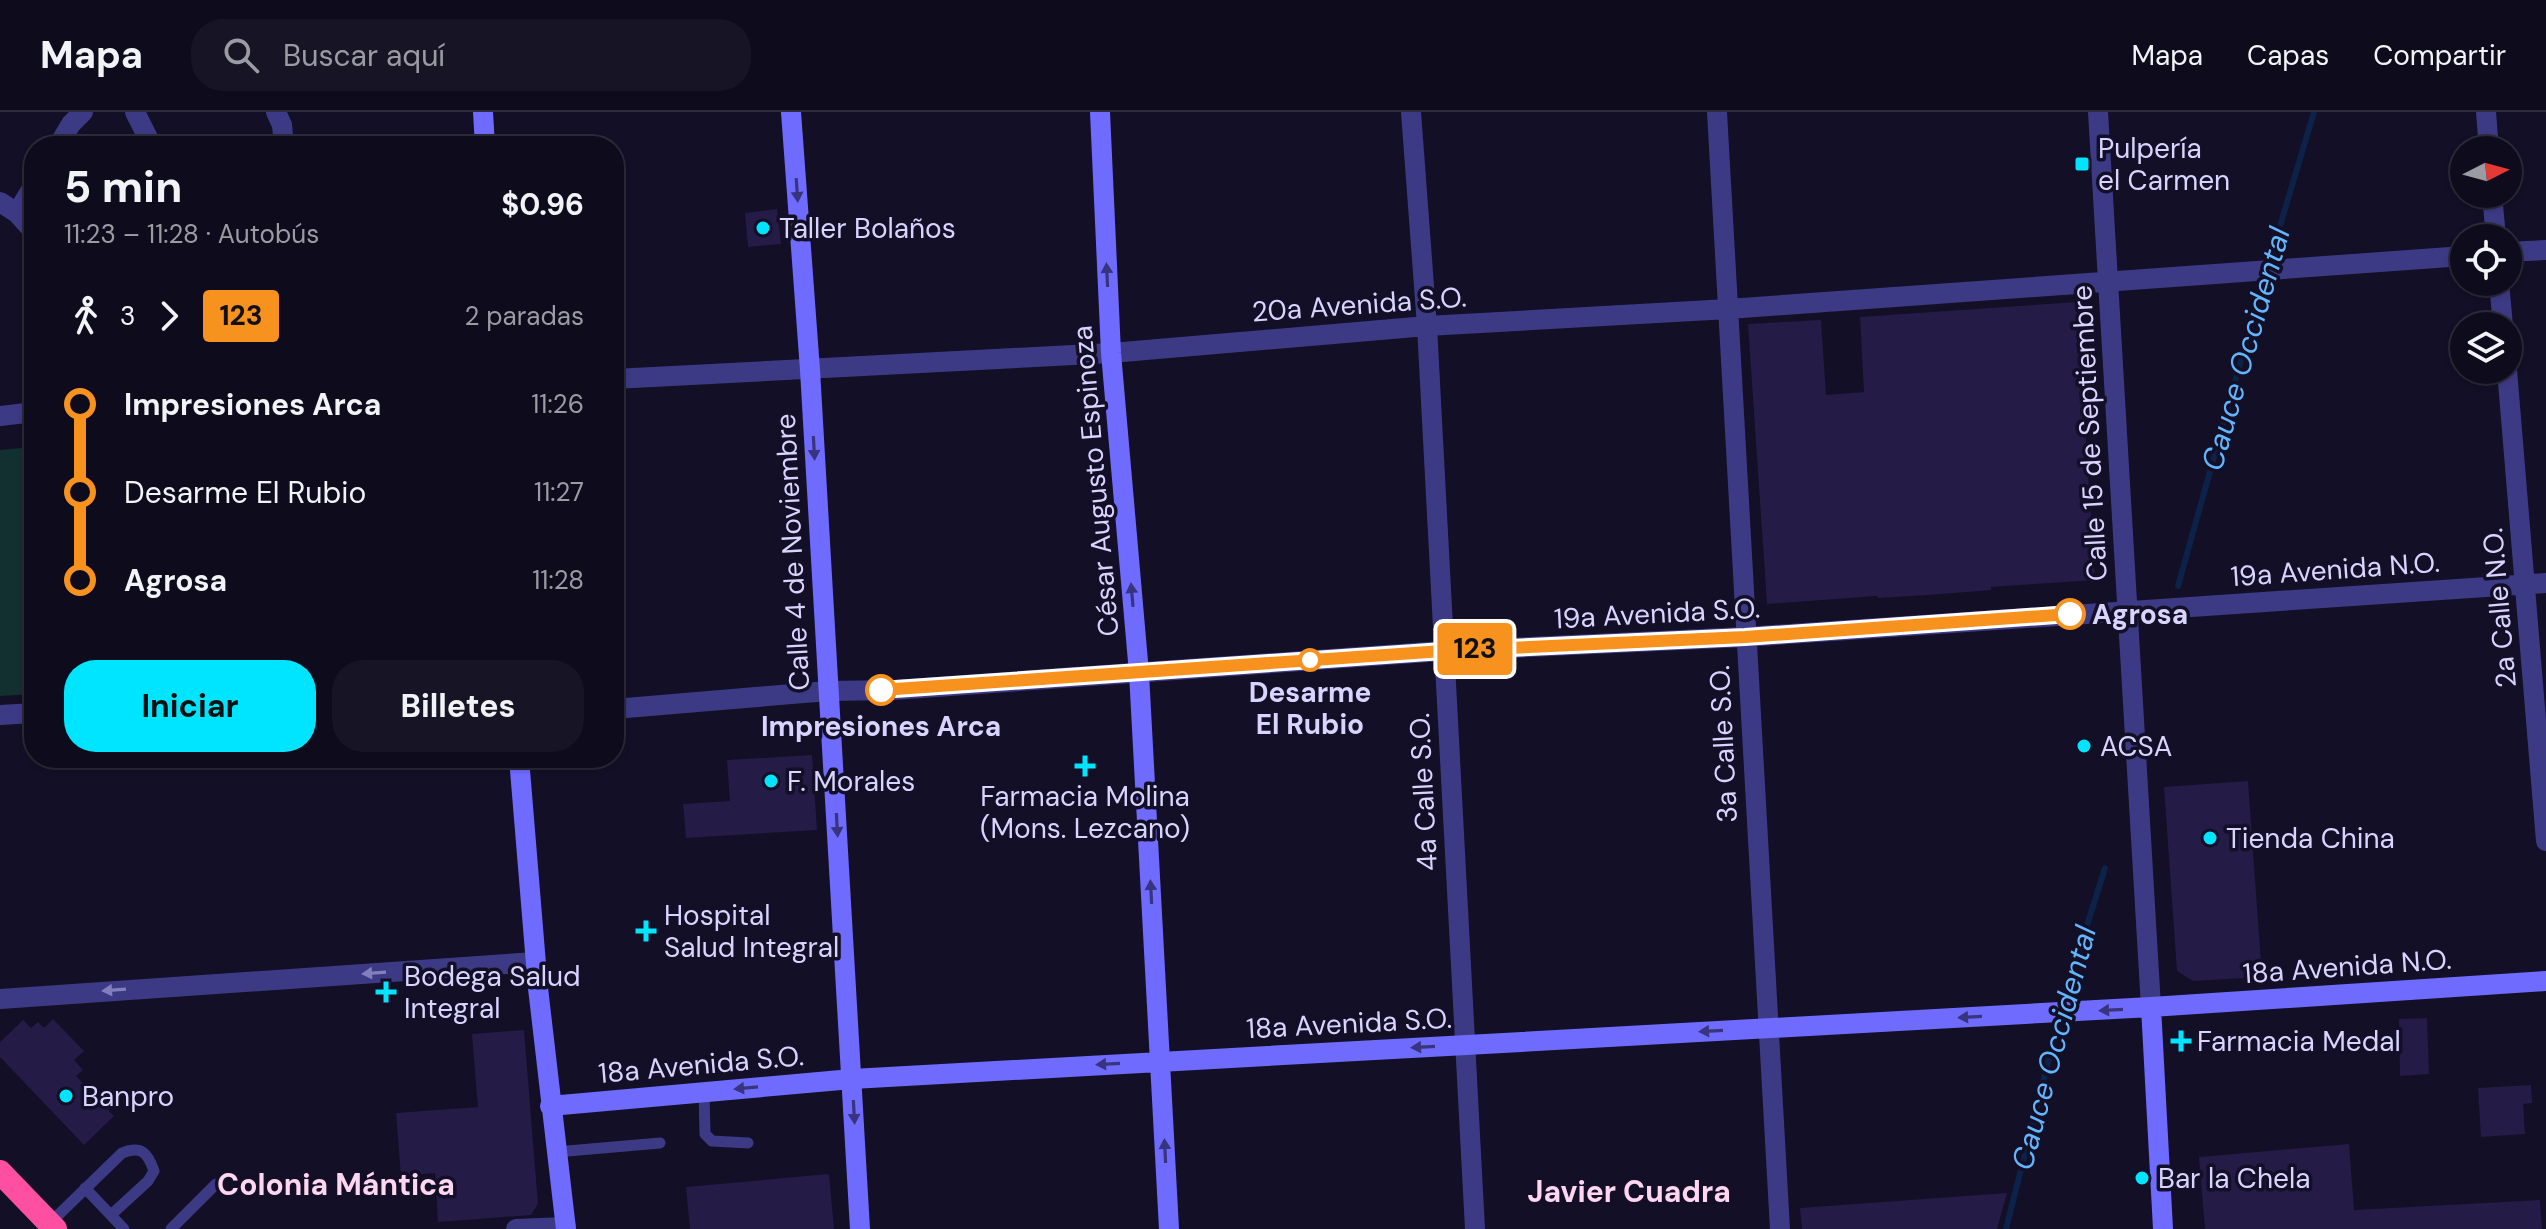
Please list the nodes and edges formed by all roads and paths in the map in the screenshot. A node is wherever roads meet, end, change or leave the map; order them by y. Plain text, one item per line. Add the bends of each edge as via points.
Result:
1 (83, 112) edge
2 (135, 112) edge
3 (276, 112) edge
4 (483, 112) edge
5 (791, 112) edge
6 (1100, 112) edge
7 (1411, 112) edge
8 (1717, 112) edge
9 (2098, 112) edge
10 (2486, 112) edge
11 (64, 136) edge
12 (147, 136) edge
13 (283, 136) edge
14 (484, 136) edge
15 (2488, 136) edge
16 (24, 194) edge
17 (9, 208) edge
18 (24, 222) edge
19 (2546, 250) edge
20 (2522, 251) edge
21 (2450, 257) edge
22 (2108, 282) junction
23 (1728, 309) junction
24 (1427, 326) junction
25 (1111, 353) junction
26 (810, 370) junction
27 (624, 379) edge
28 (2509, 384) edge
29 (24, 413) edge
30 (0, 416) edge
31 (2536, 584) edge
32 (2127, 610) junction
33 (1745, 637) junction
34 (1443, 651) junction
35 (1139, 673) junction
36 (828, 691) junction
37 (624, 708) edge
38 (24, 714) edge
39 (0, 715) edge
40 (520, 768) edge
41 (2546, 841) edge
42 (535, 962) junction
43 (2546, 981) edge
44 (0, 999) edge
45 (2151, 1007) junction
46 (1768, 1027) junction
47 (1465, 1045) junction
48 (1160, 1061) junction
49 (852, 1079) junction
50 (704, 1092) junction
51 (550, 1106) junction
52 (660, 1143) dead end
53 (748, 1143) dead end
54 (556, 1152) junction
55 (0, 1172) edge
56 (216, 1184) dead end
57 (85, 1188) junction
58 (111, 1215) junction
59 (52, 1226) edge
60 (566, 1228) edge
61 (124, 1229) edge
62 (171, 1229) edge
63 (516, 1229) edge
64 (860, 1229) edge
65 (1169, 1229) edge
66 (1475, 1229) edge
67 (1780, 1229) edge
68 (2163, 1229) edge

1 - 11 street
2 - 12 street
3 - 13 street
4 - 14 street
5 -> 26 street, Calle 4 de Noviembre
25 -> 6 street, César Augusto Espinoza
7 - 24 street, 4a Calle S.O.
8 - 23 street, 3a Calle S.O.
9 - 22 street, Calle 15 de Septiembre
10 - 15 street
16 - 17 street
17 - 18 street
19 - 20 street
21 - 22 street, 20a Avenida S.O.
22 - 23 street, 20a Avenida S.O.
22 - 32 street, Calle 15 de Septiembre
23 - 24 street, 20a Avenida S.O.
23 - 33 street, 3a Calle S.O.
24 - 25 street, 20a Avenida S.O.
24 - 34 street, 4a Calle S.O.
25 - 26 street, 20a Avenida S.O.
35 -> 25 street, César Augusto Espinoza
26 - 27 street, 20a Avenida S.O.
26 -> 36 street, Calle 4 de Noviembre
28 - 31 street, 2a Calle N.O.
29 - 30 street
31 - 32 street, 19a Avenida N.O.
31 - 41 street, 2a Calle N.O.
32 - 33 street, 19a Avenida S.O.
32 - 45 street, Calle 15 de Septiembre
33 - 34 street, 19a Avenida S.O.
33 - 46 street, 3a Calle S.O.
34 - 35 street, 19a Avenida S.O.
34 - 47 street, 4a Calle S.O.
35 - 36 street, 19a Avenida S.O.
48 -> 35 street, César Augusto Espinoza
36 - 37 street, 19a Avenida S.O.
36 -> 49 street, Calle 4 de Noviembre
38 - 39 street
40 - 42 street
42 -> 44 street
42 - 51 street
43 - 45 street, 18a Avenida N.O.
45 -> 46 street, 18a Avenida S.O.
45 - 68 street, Calle 15 de Septiembre
46 -> 47 street, 18a Avenida S.O.
46 - 67 street, 3a Calle S.O.
47 -> 48 street, 18a Avenida S.O.
47 - 66 street, 4a Calle S.O.
48 -> 49 street, 18a Avenida S.O.
65 -> 48 street, César Augusto Espinoza
49 -> 50 street, 18a Avenida S.O.
49 -> 64 street, Calle 4 de Noviembre
50 - 51 street, 18a Avenida S.O.
50 - 53 lane via 705,1134 712,1141
51 - 54 street
52 - 54 lane
54 - 60 street
55 - 59 highway
56 - 62 lane
57 - 58 lane
57 - 58 lane via 133,1148 151,1160 154,1171 148,1181
57 - 59 lane
58 - 61 lane
60 - 63 street

